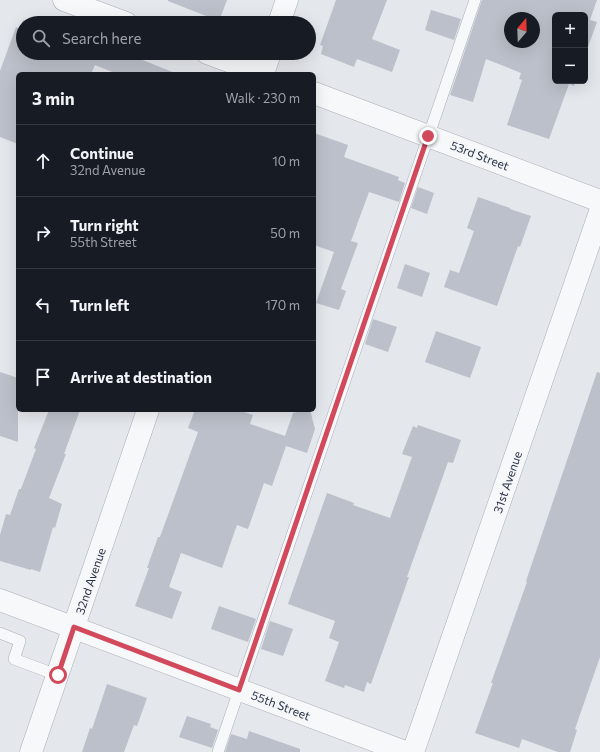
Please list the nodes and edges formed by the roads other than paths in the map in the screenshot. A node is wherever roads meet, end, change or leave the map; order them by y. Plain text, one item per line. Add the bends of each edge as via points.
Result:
1 (64, 0) edge
2 (287, 0) edge
3 (475, 0) edge
4 (107, 16) edge
5 (282, 16) edge
6 (226, 60) edge
7 (268, 60) edge
8 (258, 72) edge
9 (264, 72) edge
10 (316, 94) edge
11 (428, 136) junction
12 (600, 201) edge
13 (600, 212) edge
14 (147, 412) edge
15 (0, 600) edge
16 (74, 627) junction
17 (0, 633) edge
18 (58, 675) junction
19 (239, 690) junction
20 (31, 752) edge
21 (218, 752) edge
22 (405, 752) edge
23 (413, 752) edge

1 - 4 street
2 - 5 street
3 - 11 lane
6 - 8 street
7 - 9 street
10 - 11 street, 53rd Street
11 - 12 street, 53rd Street
11 - 19 lane
13 - 23 street, 31st Avenue
14 - 16 street, 32nd Avenue
15 - 16 street, 55th Street
16 - 18 street, 32nd Avenue
16 - 19 street, 55th Street
17 - 18 lane via 20,640 14,659
18 - 20 street, 32nd Avenue
19 - 21 lane
19 - 22 street, 55th Street

